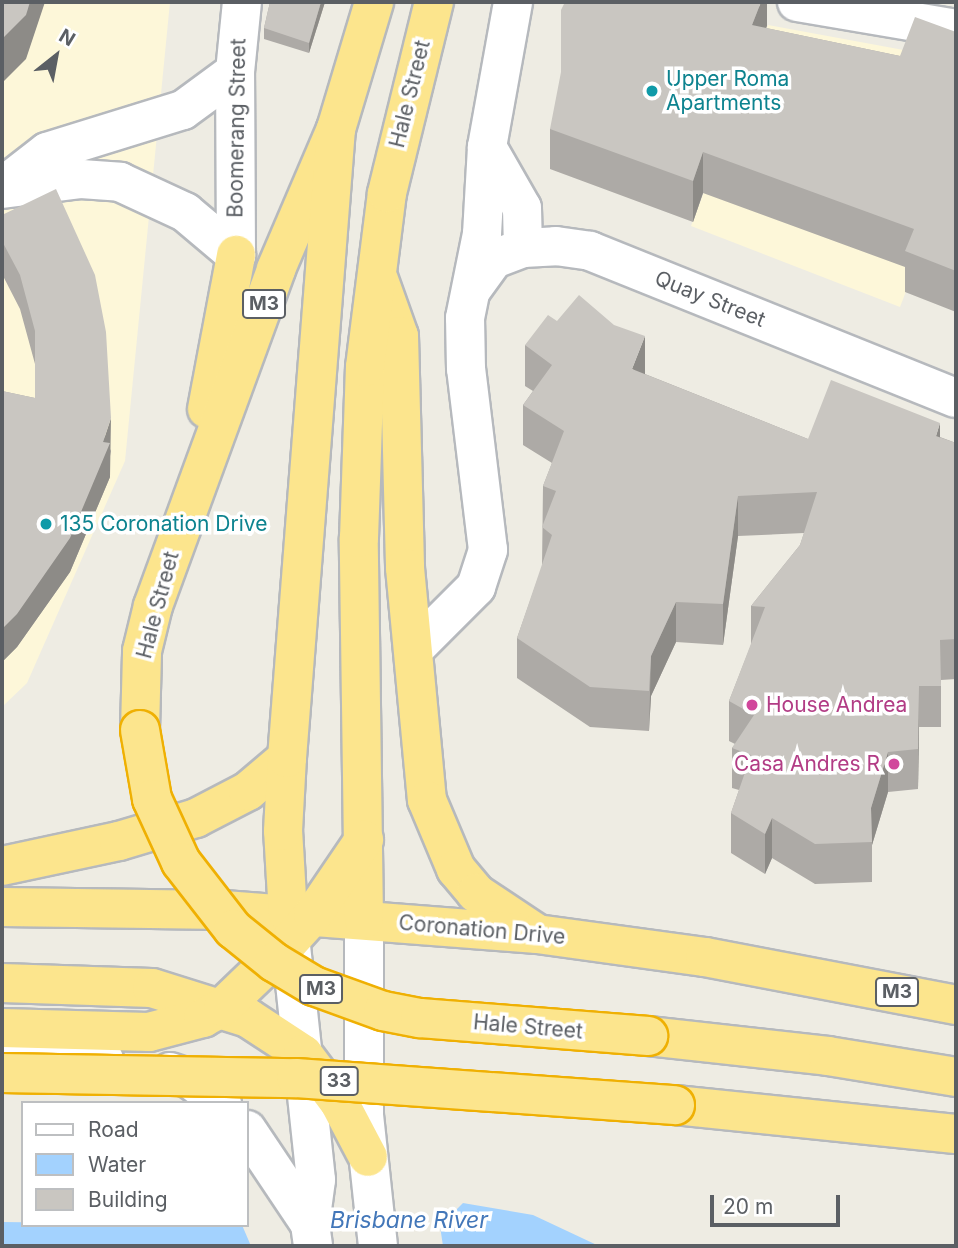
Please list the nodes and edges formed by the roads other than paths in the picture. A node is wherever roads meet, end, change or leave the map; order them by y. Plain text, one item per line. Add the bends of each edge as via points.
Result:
1 (242, 2) edge
2 (374, 2) edge
3 (434, 2) edge
4 (513, 2) edge
5 (797, 2) edge
6 (956, 29) edge
7 (235, 72) junction
8 (336, 129) junction
9 (487, 147) junction
10 (2, 188) edge
11 (523, 248) junction
12 (236, 255) junction
13 (376, 270) junction
14 (472, 289) junction
15 (956, 398) edge
16 (199, 481) junction
17 (414, 649) junction
18 (287, 758) junction
19 (364, 840) junction
20 (2, 866) edge
21 (2, 908) edge
22 (364, 919) junction
23 (297, 923) junction
24 (537, 934) junction
25 (2, 983) edge
26 (956, 1005) edge
27 (223, 1007) junction
28 (2, 1028) edge
29 (2, 1049) edge
30 (303, 1054) junction
31 (2, 1073) edge
32 (956, 1077) edge
33 (219, 1101) edge
34 (248, 1132) edge
35 (956, 1134) edge
36 (368, 1157) junction
37 (375, 1229) edge
38 (312, 1235) edge

1 - 7 street, Boomerang Street
2 - 8 highway, Hale Street / M3
3 - 13 highway, Hale Street / M3 via 402,121
4 - 9 street
5 - 6 street
7 - 10 street via 183,110 47,152
7 - 12 street, Boomerang Street
8 - 16 highway, Hale Street / M3 via 276,269
8 - 18 highway via 314,366
9 - 11 street via 522,208
9 - 14 street via 482,234
10 - 12 street via 81,179 120,182 185,212
11 - 14 street, Quay Street via 495,259
11 - 15 street, Quay Street via 590,251
12 - 16 highway via 208,397
13 - 17 highway, M3 via 399,337 401,505
13 - 19 highway, Hale Street via 359,458
14 - 17 street via 464,318 466,369 488,536 481,577
16 - 32 highway, Hale Street / M3, bridge via 153,606 142,651 140,730 152,799 181,862 233,929 294,974 349,1001 420,1018 648,1036 828,1056
17 - 24 highway, M3 via 427,800 443,847 476,893
18 - 20 highway via 248,791 196,818 119,841
18 - 23 highway via 284,831
19 - 22 highway, Hale Street
19 - 23 highway
21 - 23 highway, Coronation Drive
22 - 23 highway, Coronation Drive
22 - 24 highway, Coronation Drive
22 - 36 street
23 - 27 highway
23 - 30 street
24 - 26 highway, Coronation Drive / M3 via 705,957
25 - 27 highway via 152,988
27 - 28 highway via 173,1028 149,1032
27 - 30 highway via 265,1027
29 - 33 street via 160,1068 190,1079
30 - 36 highway via 339,1102
30 - 38 street via 316,1180
31 - 35 highway, 33, bridge via 296,1078 675,1105
34 - 38 street
36 - 37 street

